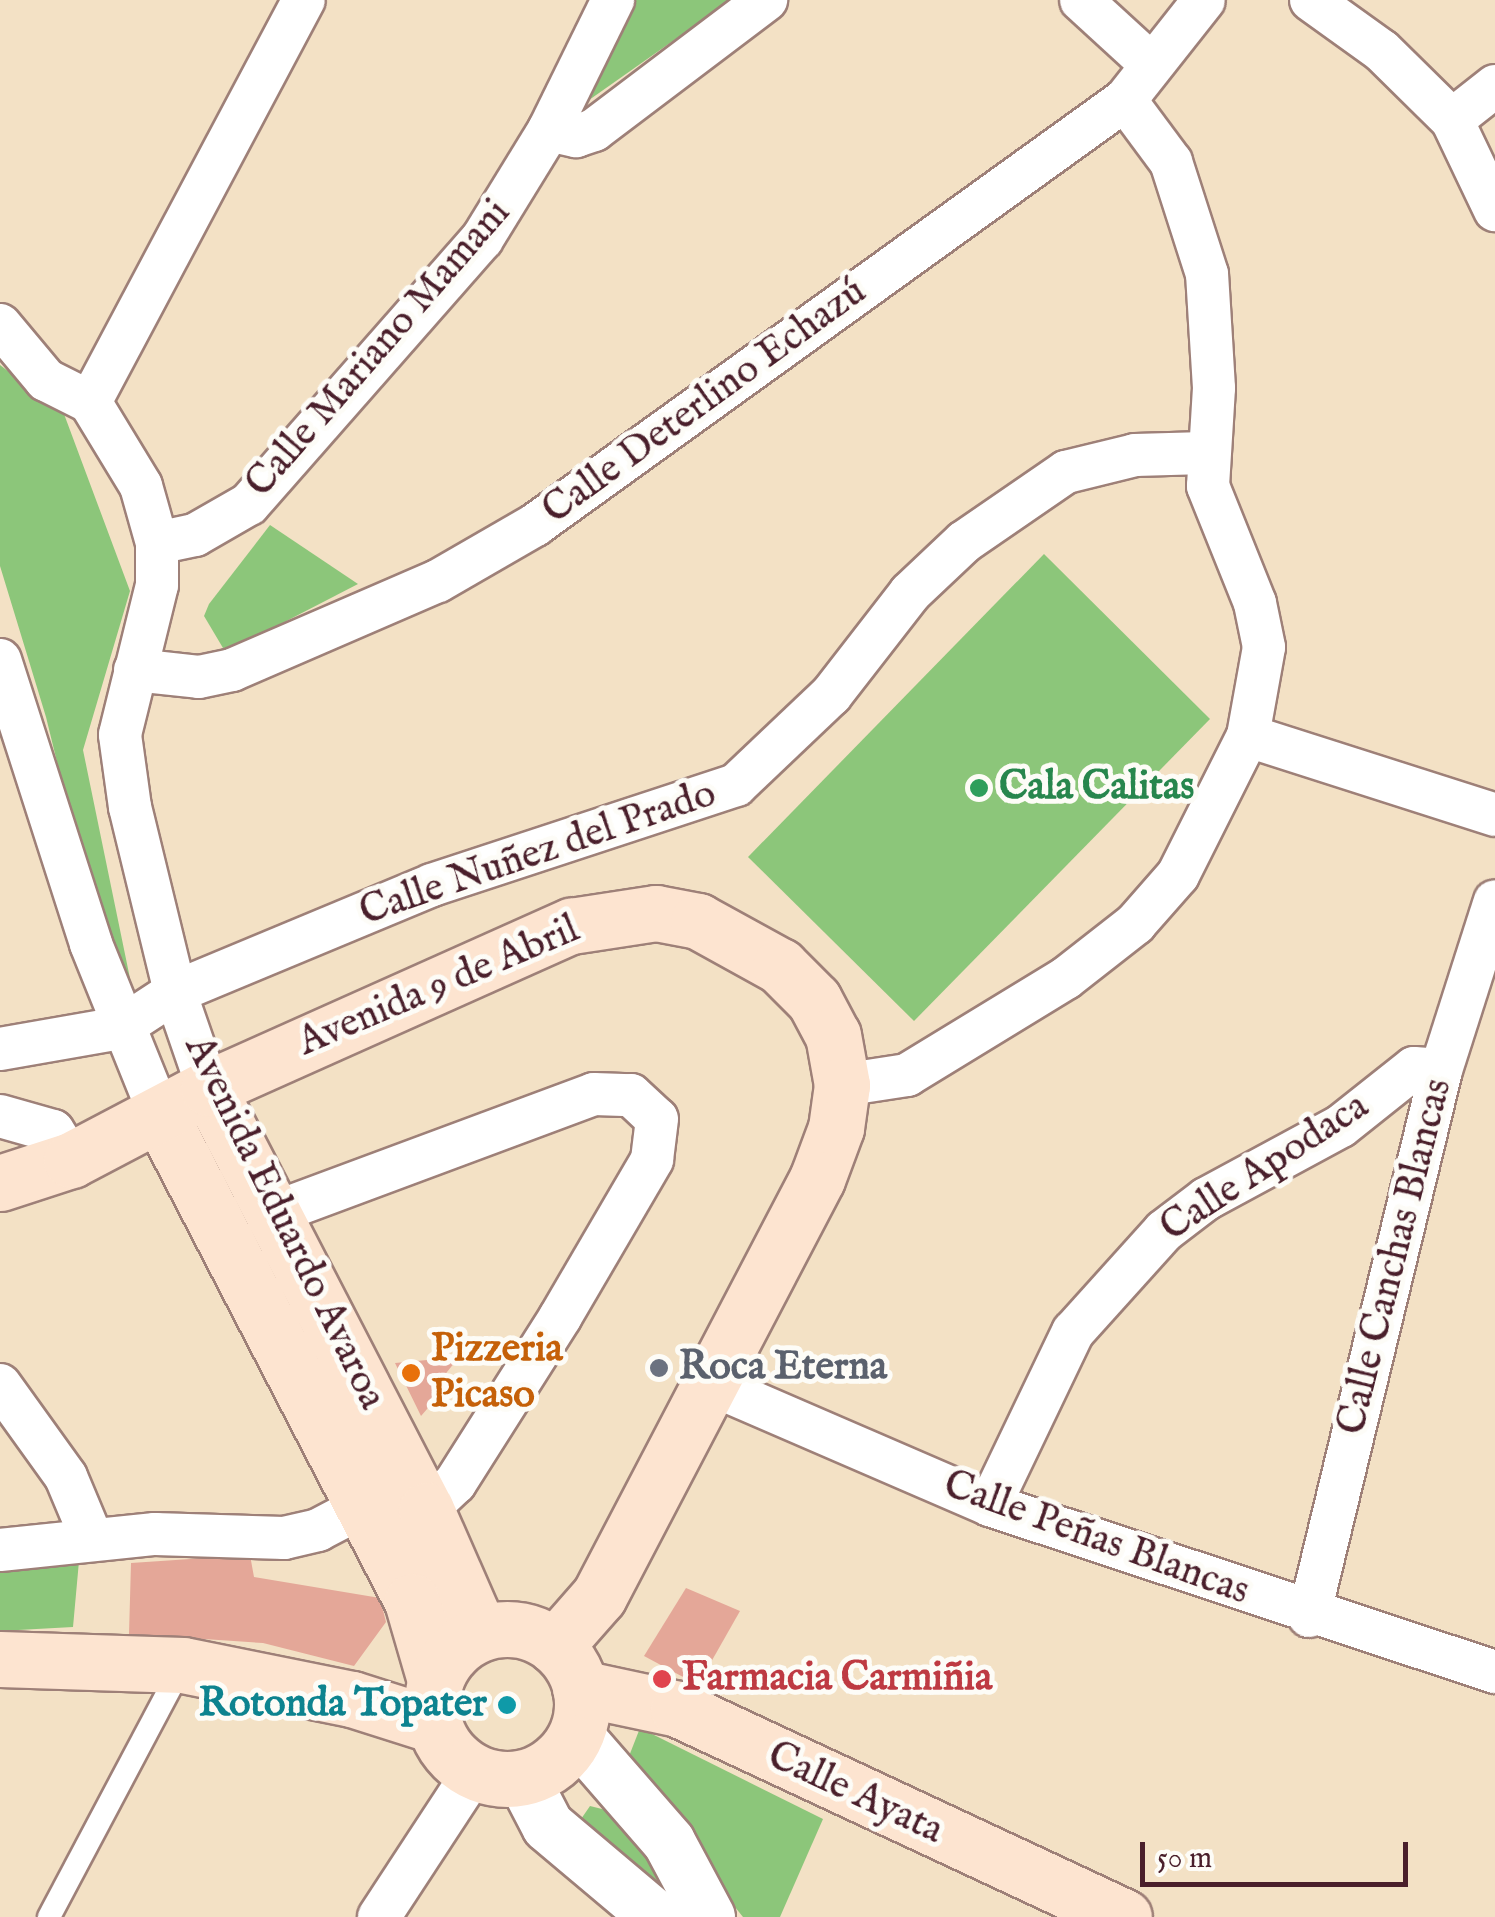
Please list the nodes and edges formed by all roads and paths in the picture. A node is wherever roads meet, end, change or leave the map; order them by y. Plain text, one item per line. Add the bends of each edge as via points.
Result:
1 (304, 0) edge
2 (613, 0) edge
3 (766, 0) edge
4 (1080, 0) edge
5 (1204, 0) edge
6 (1311, 0) edge
7 (1152, 65) junction
8 (1495, 86) edge
9 (1125, 100) junction
10 (1452, 120) junction
11 (549, 130) junction
12 (1495, 210) edge
13 (0, 325) edge
14 (90, 402) junction
15 (1206, 454) junction
16 (156, 543) junction
17 (0, 660) edge
18 (136, 670) junction
19 (1248, 736) junction
20 (1495, 815) edge
21 (1495, 901) edge
22 (175, 992) junction
23 (120, 1028) junction
24 (0, 1049) edge
25 (1441, 1070) junction
26 (842, 1085) junction
27 (208, 1088) junction
28 (0, 1116) edge
29 (160, 1116) junction
30 (71, 1160) junction
31 (0, 1183) edge
32 (274, 1213) junction
33 (706, 1382) junction
34 (0, 1385) edge
35 (990, 1505) junction
36 (364, 1506) junction
37 (426, 1510) junction
38 (92, 1539) junction
39 (0, 1550) edge
40 (1310, 1616) junction
41 (480, 1633) junction
42 (0, 1659) edge
43 (183, 1665) junction
44 (1495, 1672) edge
45 (570, 1690) junction
46 (434, 1703) junction
47 (498, 1775) junction
48 (48, 1917) edge
49 (379, 1917) edge
50 (656, 1917) edge
51 (709, 1917) edge
52 (1124, 1917) edge

1 - 14 street
2 - 11 street, Calle Mariano Mamani
3 - 11 street via 594,130 576,136
4 - 7 street
5 - 7 street, Calle Deterlino Echazú
6 - 10 street via 1382,51
7 - 9 street, Calle Deterlino Echazú
8 - 10 street
9 - 15 street via 1171,162 1207,274 1214,388
9 - 18 street, Calle Deterlino Echazú via 502,544 438,581 232,670 200,678
10 - 12 street
11 - 16 street, Calle Mariano Mamani via 482,239 249,504 195,535
13 - 14 street via 46,380
14 - 16 street, Avenida Eduardo Avaroa via 141,486
15 - 19 street via 1208,486 1256,602 1264,648
15 - 22 street, Calle Nuñez del Prado via 1095,462 1066,472 977,533 910,593 796,732 736,785 432,885
16 - 18 street, Avenida Eduardo Avaroa via 157,585
17 - 23 street, Avenida Eduardo Avaroa
18 - 22 street, Avenida Eduardo Avaroa via 120,735 130,808
19 - 20 street
19 - 26 street via 1178,875 1135,924 1066,978 920,1067
21 - 25 street, Calle Canchas Blancas
22 - 23 street, Calle Nuñez del Prado
22 - 27 street, Avenida Eduardo Avaroa
23 - 24 street
23 - 29 street, Avenida Eduardo Avaroa
25 - 35 street, Calle Apodaca via 1414,1068 1341,1126 1206,1198 1164,1230 1073,1332
25 - 40 street, Calle Canchas Blancas
26 - 27 main road, Avenida 9 de Abril via 834,1035 814,1000 780,966 698,921 656,913 571,926
26 - 33 main road, Avenida 9 de Abril via 817,1179
27 - 29 main road, Avenida 9 de Abril
27 - 32 main road, Avenida Eduardo Avaroa
28 - 30 street via 53,1131
29 - 30 main road, Avenida 9 de Abril
29 - 36 main road, Avenida Eduardo Avaroa
30 - 31 main road, Avenida 9 de Abril
32 - 37 main road, Avenida Eduardo Avaroa
32 - 37 street via 594,1094 631,1094 657,1119 652,1160 561,1316 455,1483
33 - 35 street, Calle Peñas Blancas
33 - 45 main road, Avenida 9 de Abril via 599,1596
34 - 38 street via 66,1477
35 - 40 street, Calle Peñas Blancas
36 - 38 street via 318,1530 284,1538 199,1532
36 - 46 main road, Avenida Eduardo Avaroa via 426,1632
37 - 41 main road, Avenida Eduardo Avaroa
38 - 39 street
40 - 44 street, Calle Peñas Blancas
41 - 45 main road via 519,1629
41 - 46 main road via 452,1651
42 - 43 main road
43 - 46 main road via 352,1699
43 - 48 lane
45 - 47 main road via 560,1758
45 - 51 street via 669,1842
45 - 52 main road, Calle Ayata via 678,1709
46 - 47 main road via 448,1752
47 - 49 street
47 - 50 street

